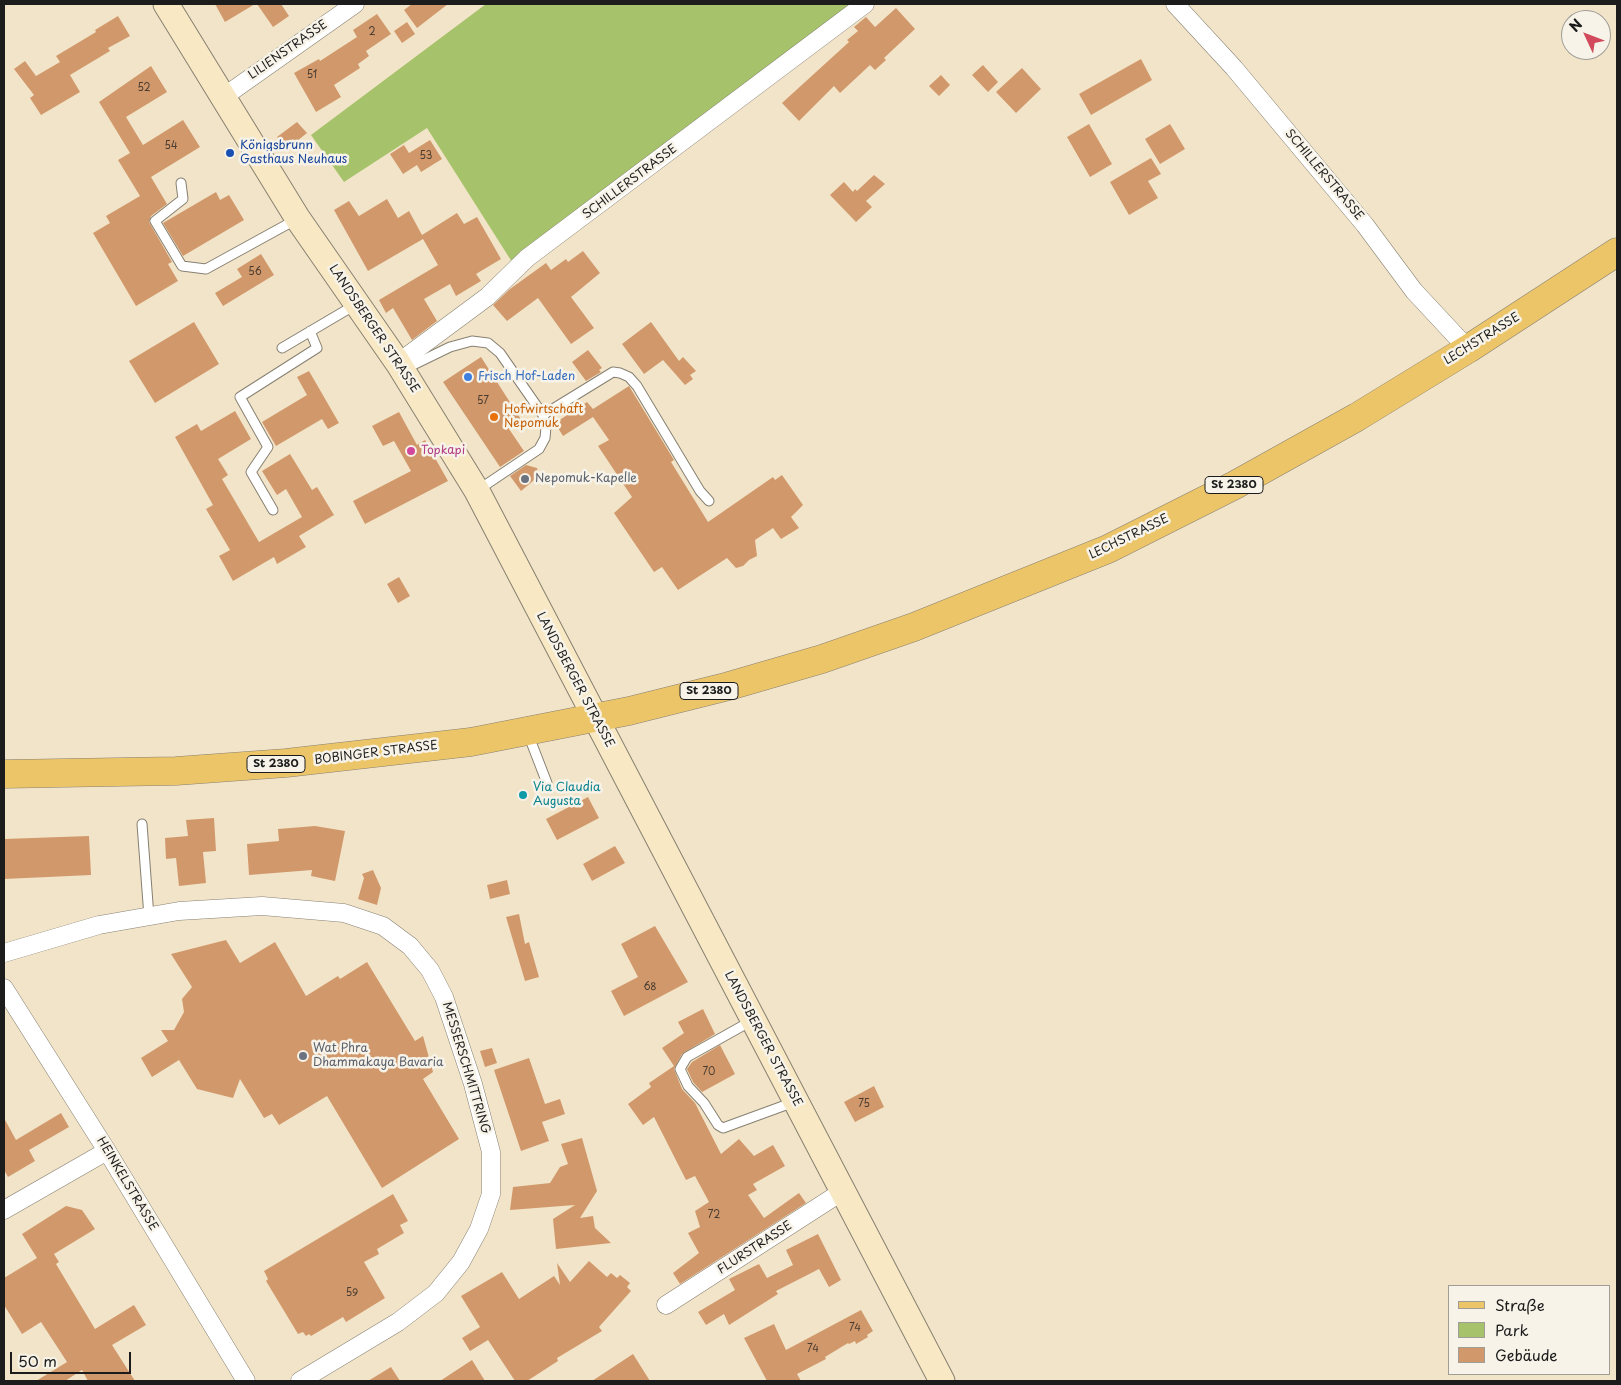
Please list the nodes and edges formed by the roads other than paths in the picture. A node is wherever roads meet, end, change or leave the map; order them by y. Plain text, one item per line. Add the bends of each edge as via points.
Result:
1 (166, 4) edge
2 (354, 4) edge
3 (865, 4) edge
4 (1176, 4) edge
5 (222, 98) junction
6 (181, 183) dead end
7 (298, 219) junction
8 (1617, 252) edge
9 (357, 304) junction
10 (310, 331) junction
11 (282, 348) dead end
12 (1468, 349) junction
13 (401, 367) junction
14 (543, 414) junction
15 (477, 491) junction
16 (709, 501) dead end
17 (273, 510) dead end
18 (595, 718) junction
19 (527, 732) junction
20 (4, 774) edge
21 (547, 783) dead end
22 (142, 824) dead end
23 (149, 916) junction
24 (4, 953) edge
25 (4, 988) edge
26 (753, 1020) junction
27 (796, 1101) junction
28 (107, 1151) junction
29 (843, 1191) junction
30 (4, 1210) edge
31 (666, 1305) dead end
32 (246, 1381) edge
33 (300, 1381) edge
34 (942, 1381) edge

1 - 5 street, LANDSBERGER STRASSE
2 - 5 street, LILIENSTRASSE
3 - 13 street, SCHILLERSTRASSE via 527,258 487,297
4 - 12 street, SCHILLERSTRASSE via 1346,202 1414,291
5 - 7 street, LANDSBERGER STRASSE
6 - 7 lane via 183,199 155,221 182,266 206,269
7 - 9 street, LANDSBERGER STRASSE
8 - 12 main road, LECHSTRASSE / St 2380
9 - 10 lane
9 - 13 street, LANDSBERGER STRASSE
10 - 11 lane
10 - 17 lane via 318,348 240,397 268,447 252,472
12 - 18 main road, LECHSTRASSE / St 2380 via 1235,485 1108,549 914,627 822,659 729,686
13 - 14 lane via 472,341 488,343 500,353
13 - 15 street, LANDSBERGER STRASSE
14 - 15 lane via 545,438 539,449
14 - 16 lane via 613,372 629,377
15 - 18 street, LANDSBERGER STRASSE
18 - 19 main road, BOBINGER STRASSE / St 2380
18 - 26 street, LANDSBERGER STRASSE
19 - 20 main road, BOBINGER STRASSE / St 2380 via 471,742 286,764 176,771
19 - 21 lane
22 - 23 lane
23 - 24 street, MESSERSCHMITTRING via 99,925
23 - 33 street, MESSERSCHMITTRING via 262,906 344,913 383,926 410,946 430,970 444,997 473,1084 491,1152 491,1194 479,1229 461,1262 436,1293 404,1318
25 - 28 street, HEINKELSTRASSE
26 - 27 street, LANDSBERGER STRASSE
26 - 27 lane via 687,1057 680,1069 688,1086 722,1128
27 - 29 street, LANDSBERGER STRASSE
28 - 30 street
28 - 32 street, HEINKELSTRASSE
29 - 31 street, FLURSTRASSE
29 - 34 street, LANDSBERGER STRASSE

